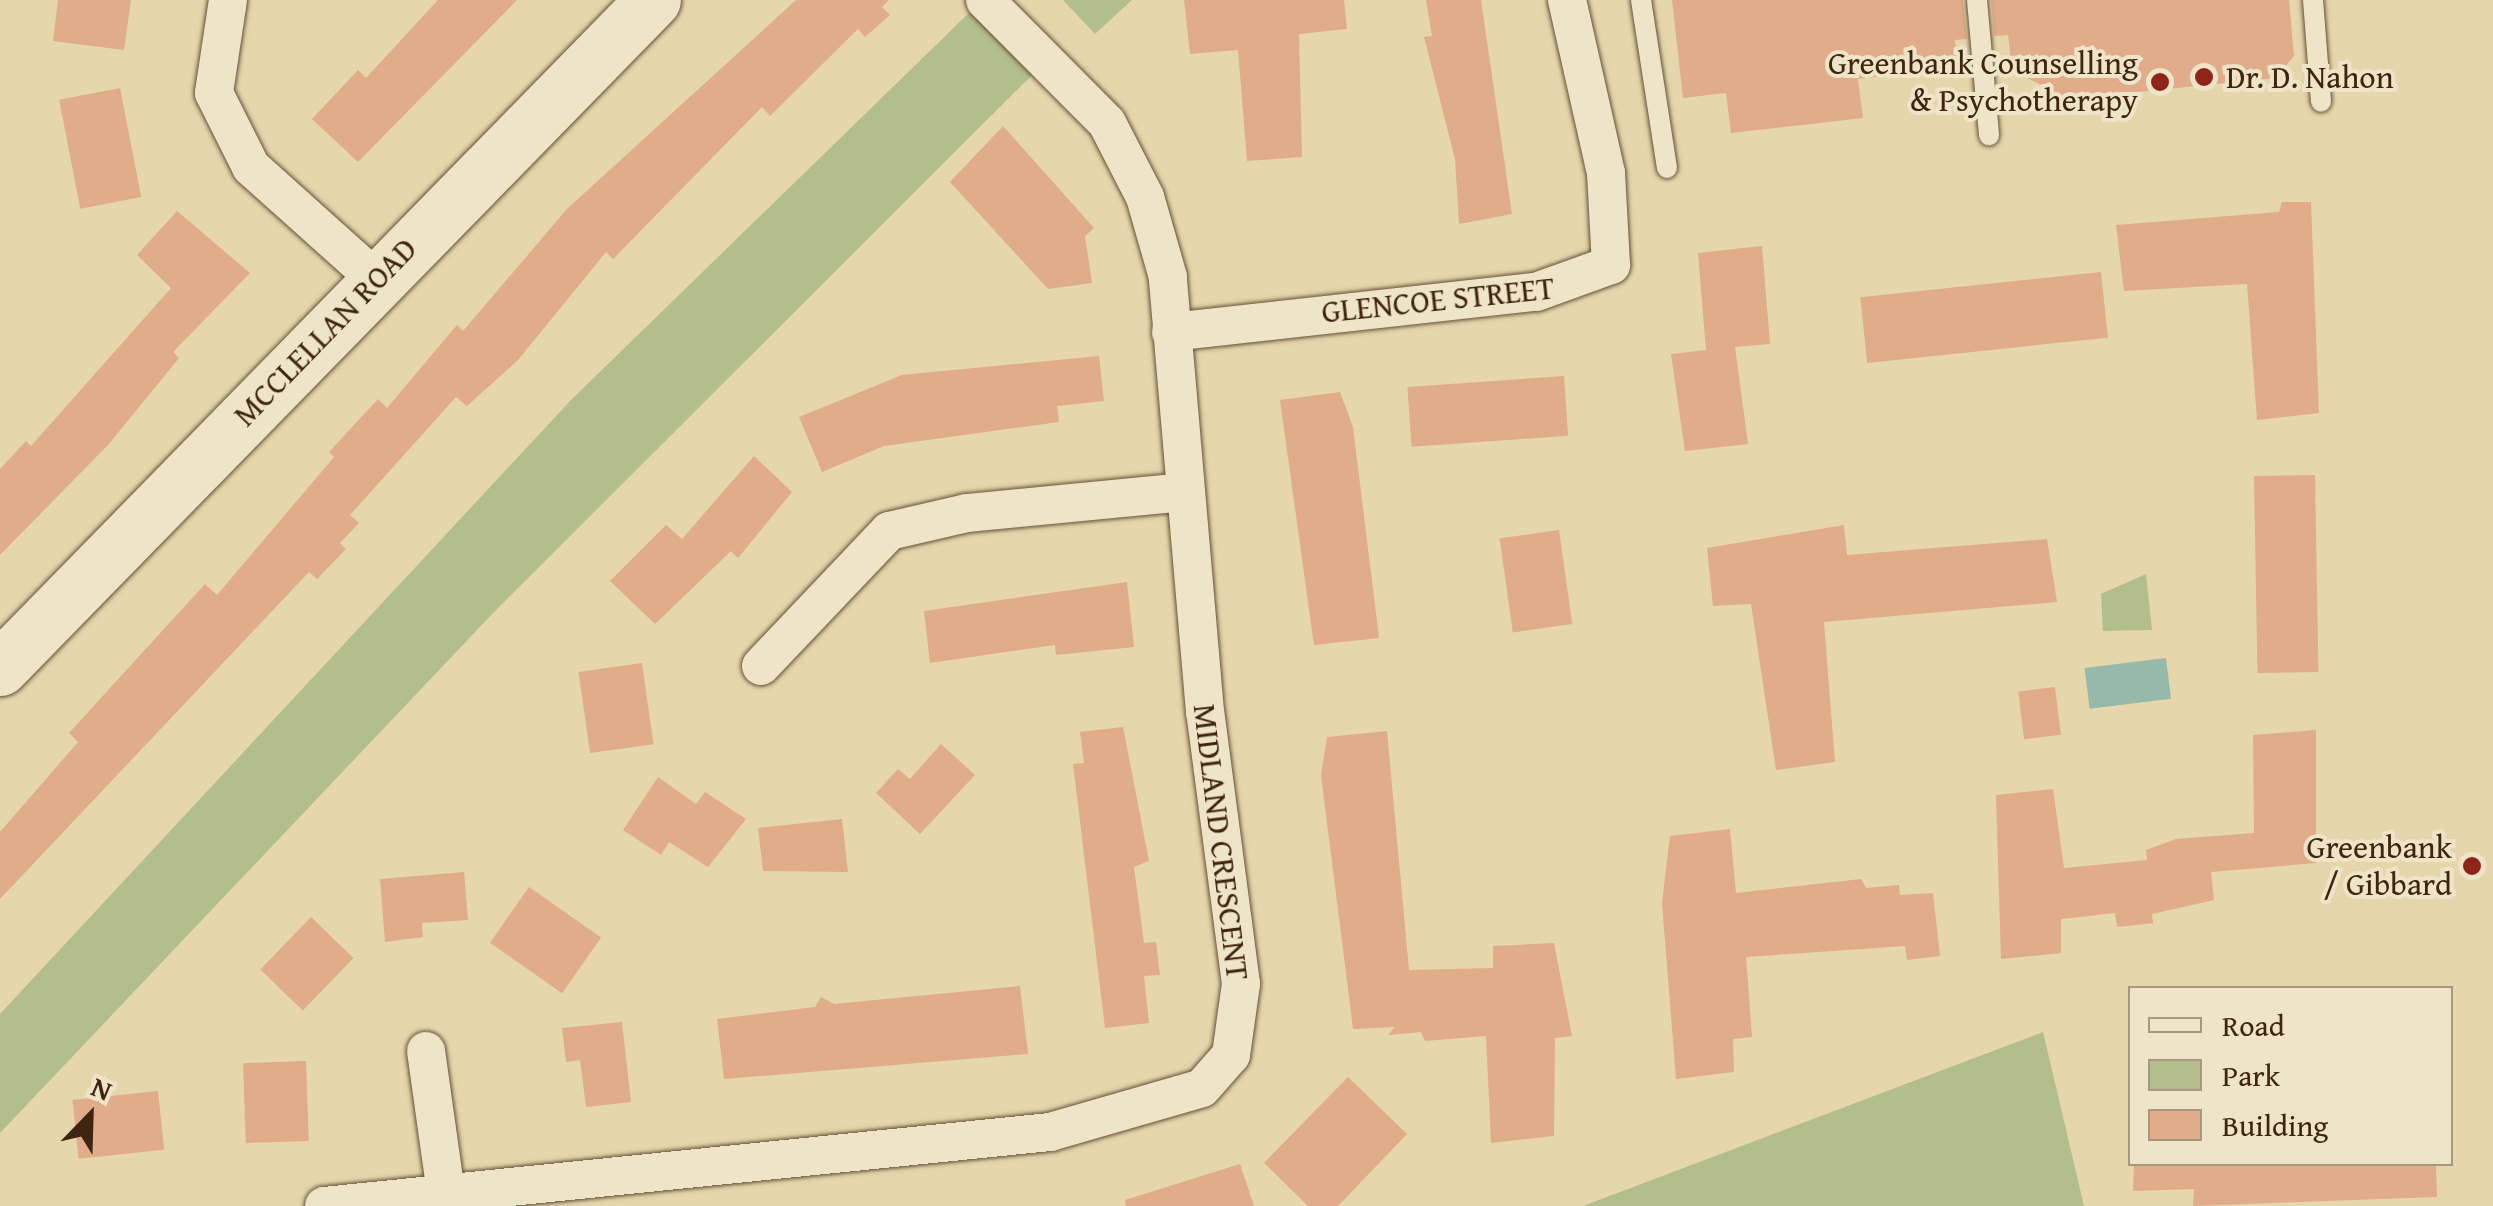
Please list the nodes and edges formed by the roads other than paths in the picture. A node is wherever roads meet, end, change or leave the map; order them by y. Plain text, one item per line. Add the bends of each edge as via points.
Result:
1 (228, 0) edge
2 (653, 0) edge
3 (985, 0) edge
4 (1567, 0) edge
5 (1641, 0) edge
6 (1977, 0) edge
7 (2312, 0) edge
8 (2322, 102) dead end
9 (1989, 136) dead end
10 (1666, 168) dead end
11 (376, 278) junction
12 (1171, 332) junction
13 (1184, 492) junction
14 (762, 666) dead end
15 (0, 668) edge
16 (426, 1052) dead end
17 (446, 1193) junction
18 (324, 1206) edge

1 - 11 street via 214,93 251,167
2 - 11 street, MCCLELLAN ROAD
3 - 12 street, MIDLAND CRESCENT via 1108,123 1144,197 1168,276
4 - 12 street, GLENCOE STREET via 1606,173 1611,265 1536,292
5 - 10 lane
6 - 9 lane
7 - 8 lane
11 - 15 street, MCCLELLAN ROAD
12 - 13 street, MIDLAND CRESCENT
13 - 14 street via 967,513 890,531
13 - 17 street, MIDLAND CRESCENT via 1241,984 1231,1055 1202,1088 1050,1132
16 - 17 street
17 - 18 street, MIDLAND CRESCENT

